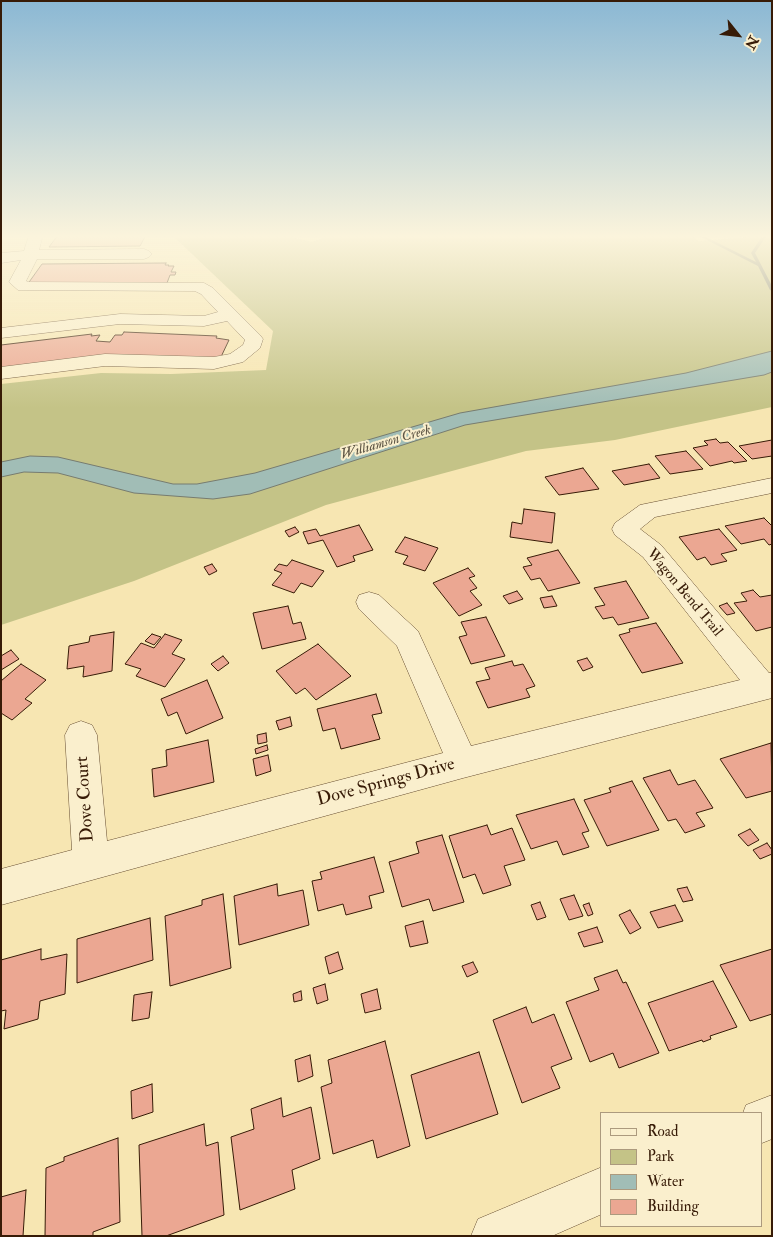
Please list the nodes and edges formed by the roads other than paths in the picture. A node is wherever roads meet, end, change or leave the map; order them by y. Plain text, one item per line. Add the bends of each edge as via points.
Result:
1 (209, 293) edge
2 (230, 315) junction
3 (1, 333) edge
4 (1, 373) edge
5 (772, 485) edge
6 (369, 602) dead end
7 (767, 687) edge
8 (81, 735) dead end
9 (463, 763) junction
10 (90, 863) junction
11 (1, 887) edge
12 (600, 1191) edge
13 (495, 1236) edge

1 - 2 street
2 - 3 street via 204,321 120,319
2 - 4 street via 254,339 251,348 236,358 214,363 105,360
5 - 7 street, Wagon Bend Trail via 648,511 624,529 652,551
6 - 9 street via 408,639
7 - 9 street, Dove Springs Drive
8 - 10 street, Dove Court
9 - 10 street, Dove Springs Drive
10 - 11 street, Dove Springs Drive
12 - 13 street

